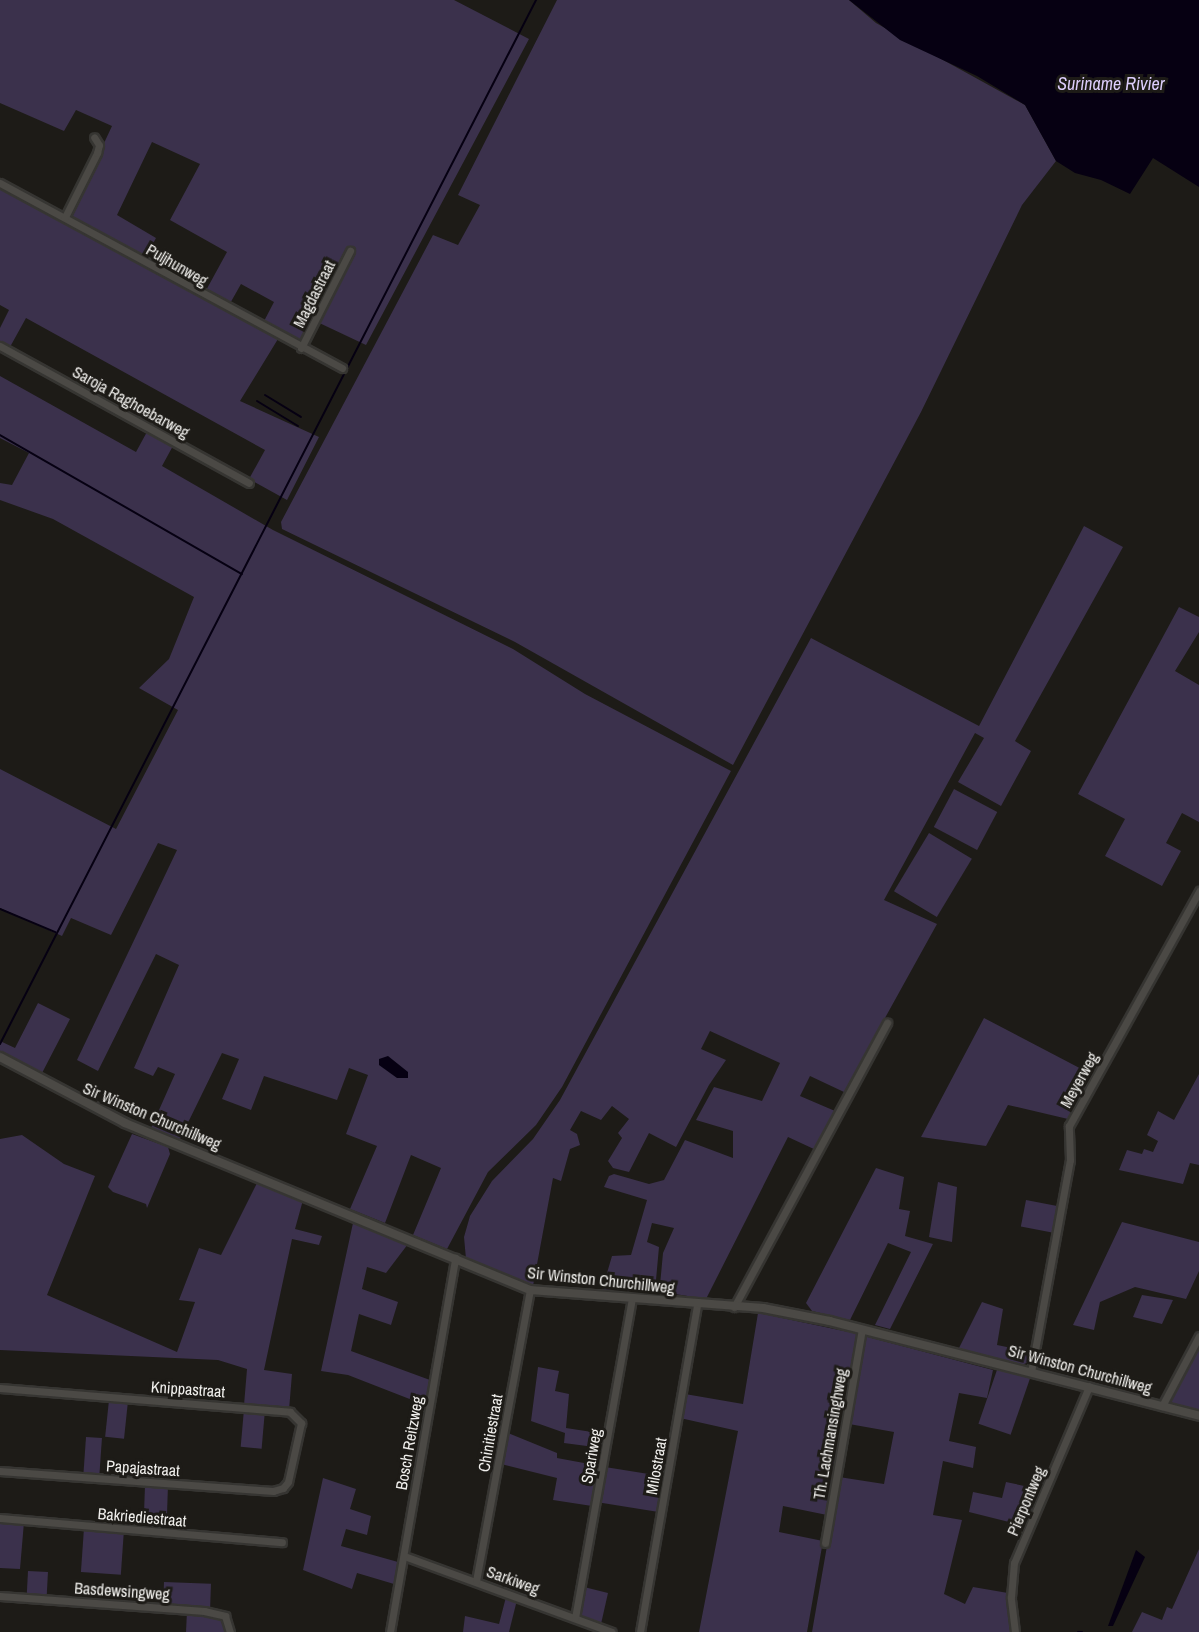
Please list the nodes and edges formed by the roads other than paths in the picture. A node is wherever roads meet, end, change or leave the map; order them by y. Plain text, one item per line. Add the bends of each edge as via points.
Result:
1 (94, 137) dead end
2 (0, 183) edge
3 (65, 217) junction
4 (350, 251) dead end
5 (0, 346) edge
6 (301, 348) junction
7 (342, 368) dead end
8 (249, 483) dead end
9 (1199, 891) edge
10 (887, 1023) dead end
11 (0, 1058) edge
12 (455, 1258) junction
13 (530, 1290) junction
14 (632, 1299) junction
15 (697, 1305) junction
16 (734, 1307) junction
17 (862, 1329) junction
18 (1199, 1336) edge
19 (1031, 1372) junction
20 (1089, 1386) junction
21 (0, 1388) edge
22 (1162, 1406) junction
23 (1199, 1416) edge
24 (0, 1471) edge
25 (283, 1488) joint
26 (0, 1518) edge
27 (282, 1542) dead end
28 (825, 1543) dead end
29 (404, 1556) junction
30 (477, 1581) junction
31 (0, 1596) edge
32 (575, 1618) junction
33 (230, 1632) edge
34 (390, 1632) edge
35 (612, 1632) edge
36 (640, 1632) edge
37 (1015, 1632) edge

1 - 3 street via 99,145 97,153
2 - 3 street, Puljhunweg
3 - 6 street, Puljhunweg
4 - 6 street, Magdastraat
5 - 8 street, Saroja Raghoebarweg
6 - 7 street, Puljhunweg
9 - 19 street, Meyerweg via 1070,1126 1070,1160
10 - 16 street
11 - 12 street, Sir Winston Churchillweg via 125,1124
12 - 13 street, Sir Winston Churchillweg
12 - 29 street, Bosch Reitzweg
13 - 14 street, Sir Winston Churchillweg
13 - 30 street, Chinitiestraat
14 - 15 street, Sir Winston Churchillweg
14 - 32 street, Spariweg
15 - 16 street, Sir Winston Churchillweg
15 - 36 street, Milostraat
16 - 17 street, Sir Winston Churchillweg via 763,1308
17 - 19 street, Sir Winston Churchillweg
17 - 28 street, Th. Lachmansinghweg
18 - 22 street
19 - 20 street, Sir Winston Churchillweg
20 - 22 street, Sir Winston Churchillweg
20 - 37 street, Pierpontweg via 1014,1563 1011,1597
21 - 25 street, Knippastraat via 290,1412 301,1423
22 - 23 street, Sir Winston Churchillweg
24 - 25 street, Papajastraat via 273,1491
26 - 27 street, Bakriediestraat
29 - 30 street, Sarkiweg
29 - 34 street, Bosch Reitzweg
30 - 32 street, Sarkiweg
31 - 33 street, Basdewsingweg via 204,1611 225,1616
32 - 35 street, Sarkiweg

